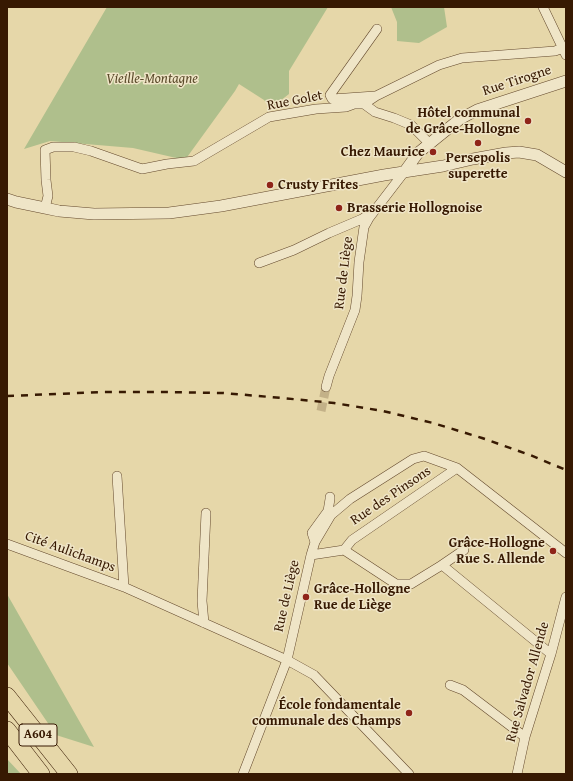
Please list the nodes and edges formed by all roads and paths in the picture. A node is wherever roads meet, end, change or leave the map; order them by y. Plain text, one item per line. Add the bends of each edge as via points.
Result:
1 (543, 7) edge
2 (377, 29) dead end
3 (564, 52) edge
4 (566, 81) edge
5 (376, 96) junction
6 (364, 104) junction
7 (430, 144) junction
8 (405, 171) junction
9 (566, 172) edge
10 (7, 199) edge
11 (45, 208) junction
12 (374, 211) junction
13 (259, 263) dead end
14 (326, 387) tunnel mouth
15 (457, 468) junction
16 (117, 476) dead end
17 (330, 497) dead end
18 (206, 513) dead end
19 (315, 542) junction
20 (7, 544) edge
21 (344, 550) junction
22 (464, 550) dead end
23 (566, 553) edge
24 (311, 555) junction
25 (442, 566) junction
26 (124, 587) junction
27 (566, 597) edge
28 (204, 623) junction
29 (551, 654) junction
30 (287, 660) junction
31 (450, 685) dead end
32 (7, 696) edge
33 (7, 730) edge
34 (525, 737) junction
35 (41, 774) edge
36 (69, 774) edge
37 (243, 774) edge
38 (409, 774) edge
39 (517, 774) edge

1 - 3 street
2 - 5 street via 330,95 332,99
3 - 5 street, Rue Golet via 462,58 439,65
4 - 7 street, Rue Tirogne via 477,110 460,119
5 - 6 street, Rue Golet
6 - 7 street via 375,112 411,125
6 - 11 street, Rue Golet via 269,117 194,161 142,169 91,151 74,147 53,147 45,150 48,196
7 - 8 street, Rue Tirogne via 418,152
8 - 9 street via 519,152 536,155
8 - 11 street via 221,206 168,213 94,214
8 - 12 street, Rue de Liège
10 - 11 street
12 - 13 street via 294,250
12 - 14 street, Rue de Liège via 364,227 355,310
15 - 19 street via 424,456 413,459 350,499 331,515
15 - 21 street, Rue des Pinsons via 352,540
15 - 23 street
16 - 26 street, Cité Aulichamps
17 - 19 street, Rue de Liège via 328,511 312,533
18 - 28 street via 202,601
19 - 24 street, Rue de Liège
20 - 26 street, Cité Aulichamps
21 - 24 street
21 - 25 street via 396,584 411,584
22 - 25 street
24 - 30 street, Rue de Liège
25 - 29 street
26 - 28 street, Cité Aulichamps
27 - 29 street, Rue Salvador Allende
28 - 30 street, Cité Aulichamps
29 - 34 street, Rue Salvador Allende
30 - 37 street, Rue de Liège
30 - 38 street, Cité Aulichamps via 314,675
31 - 34 street via 462,690
32 - 36 highway, A604
33 - 35 highway, A604
34 - 39 street, Rue Salvador Allende

